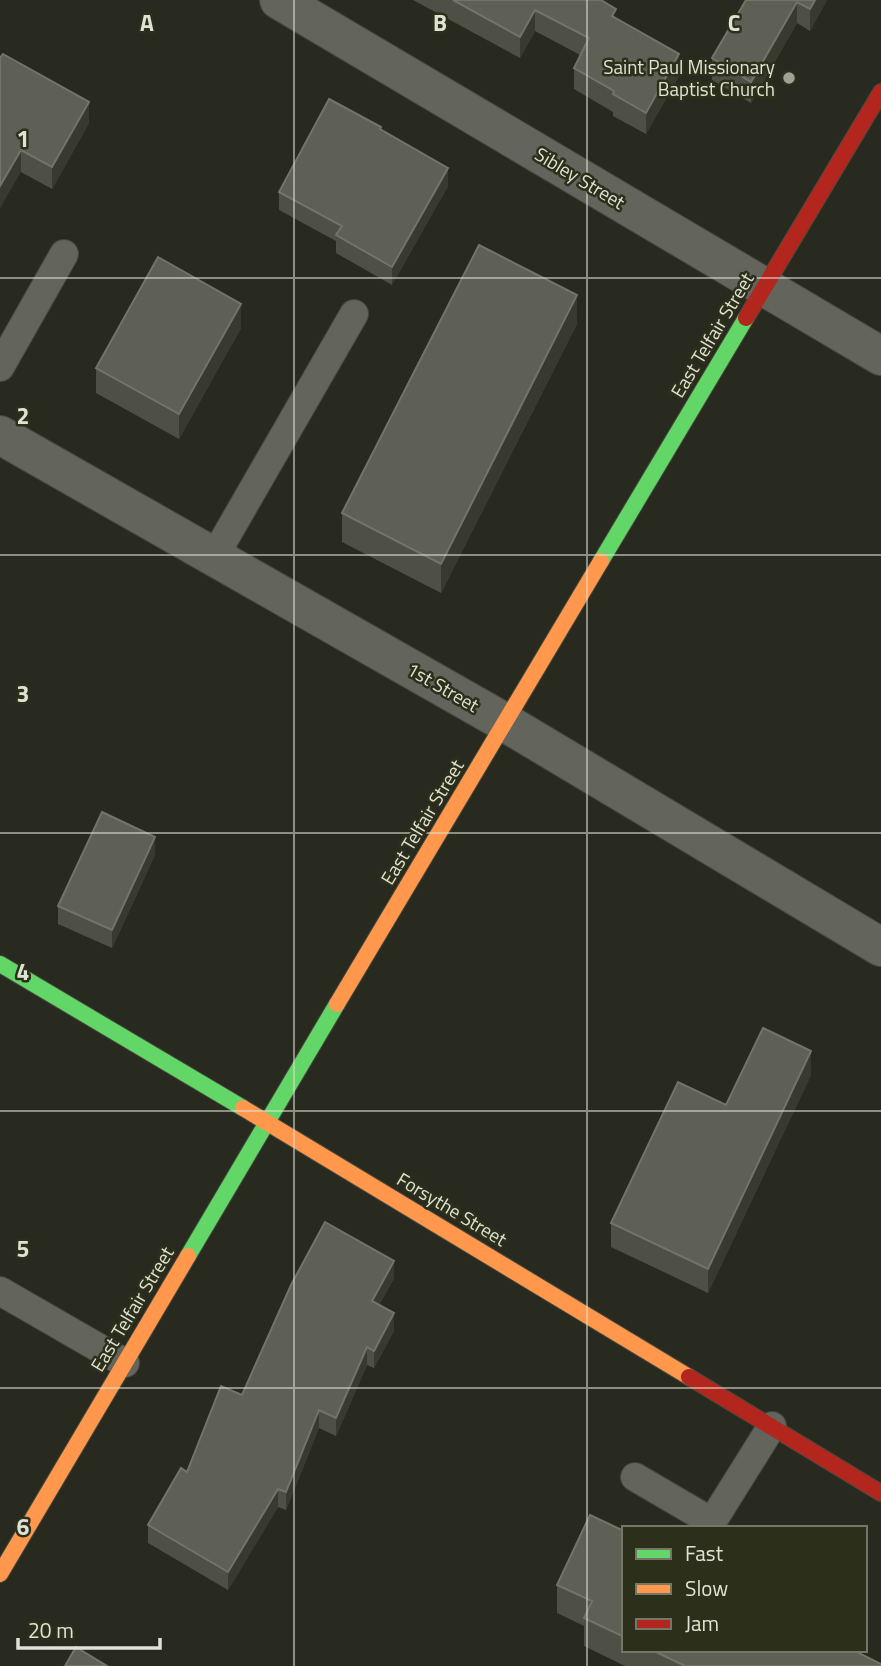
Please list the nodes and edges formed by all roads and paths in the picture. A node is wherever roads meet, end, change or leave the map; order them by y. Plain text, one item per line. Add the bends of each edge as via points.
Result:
1 (279, 0) edge
2 (881, 92) edge
3 (64, 254) dead end
4 (765, 287) junction
5 (354, 314) dead end
6 (881, 356) edge
7 (0, 367) edge
8 (0, 435) edge
9 (215, 556) junction
10 (506, 723) junction
11 (881, 947) edge
12 (0, 964) edge
13 (267, 1122) junction
14 (0, 1291) edge
15 (125, 1363) junction
16 (772, 1426) junction
17 (635, 1477) dead end
18 (881, 1493) edge
19 (717, 1525) edge
20 (0, 1574) edge

1 - 4 street, Sibley Street
2 - 4 street, East Telfair Street
3 - 7 lane
4 - 6 street, Sibley Street
4 - 10 street, East Telfair Street
5 - 9 lane
8 - 9 street, 1st Street
9 - 10 street, 1st Street
10 - 11 street, 1st Street
10 - 13 street, East Telfair Street
12 - 13 street, Forsythe Street
13 - 15 street, East Telfair Street
13 - 16 street, Forsythe Street
14 - 15 lane
15 - 20 street, East Telfair Street
16 - 18 street, Forsythe Street
16 - 19 lane
17 - 19 lane

